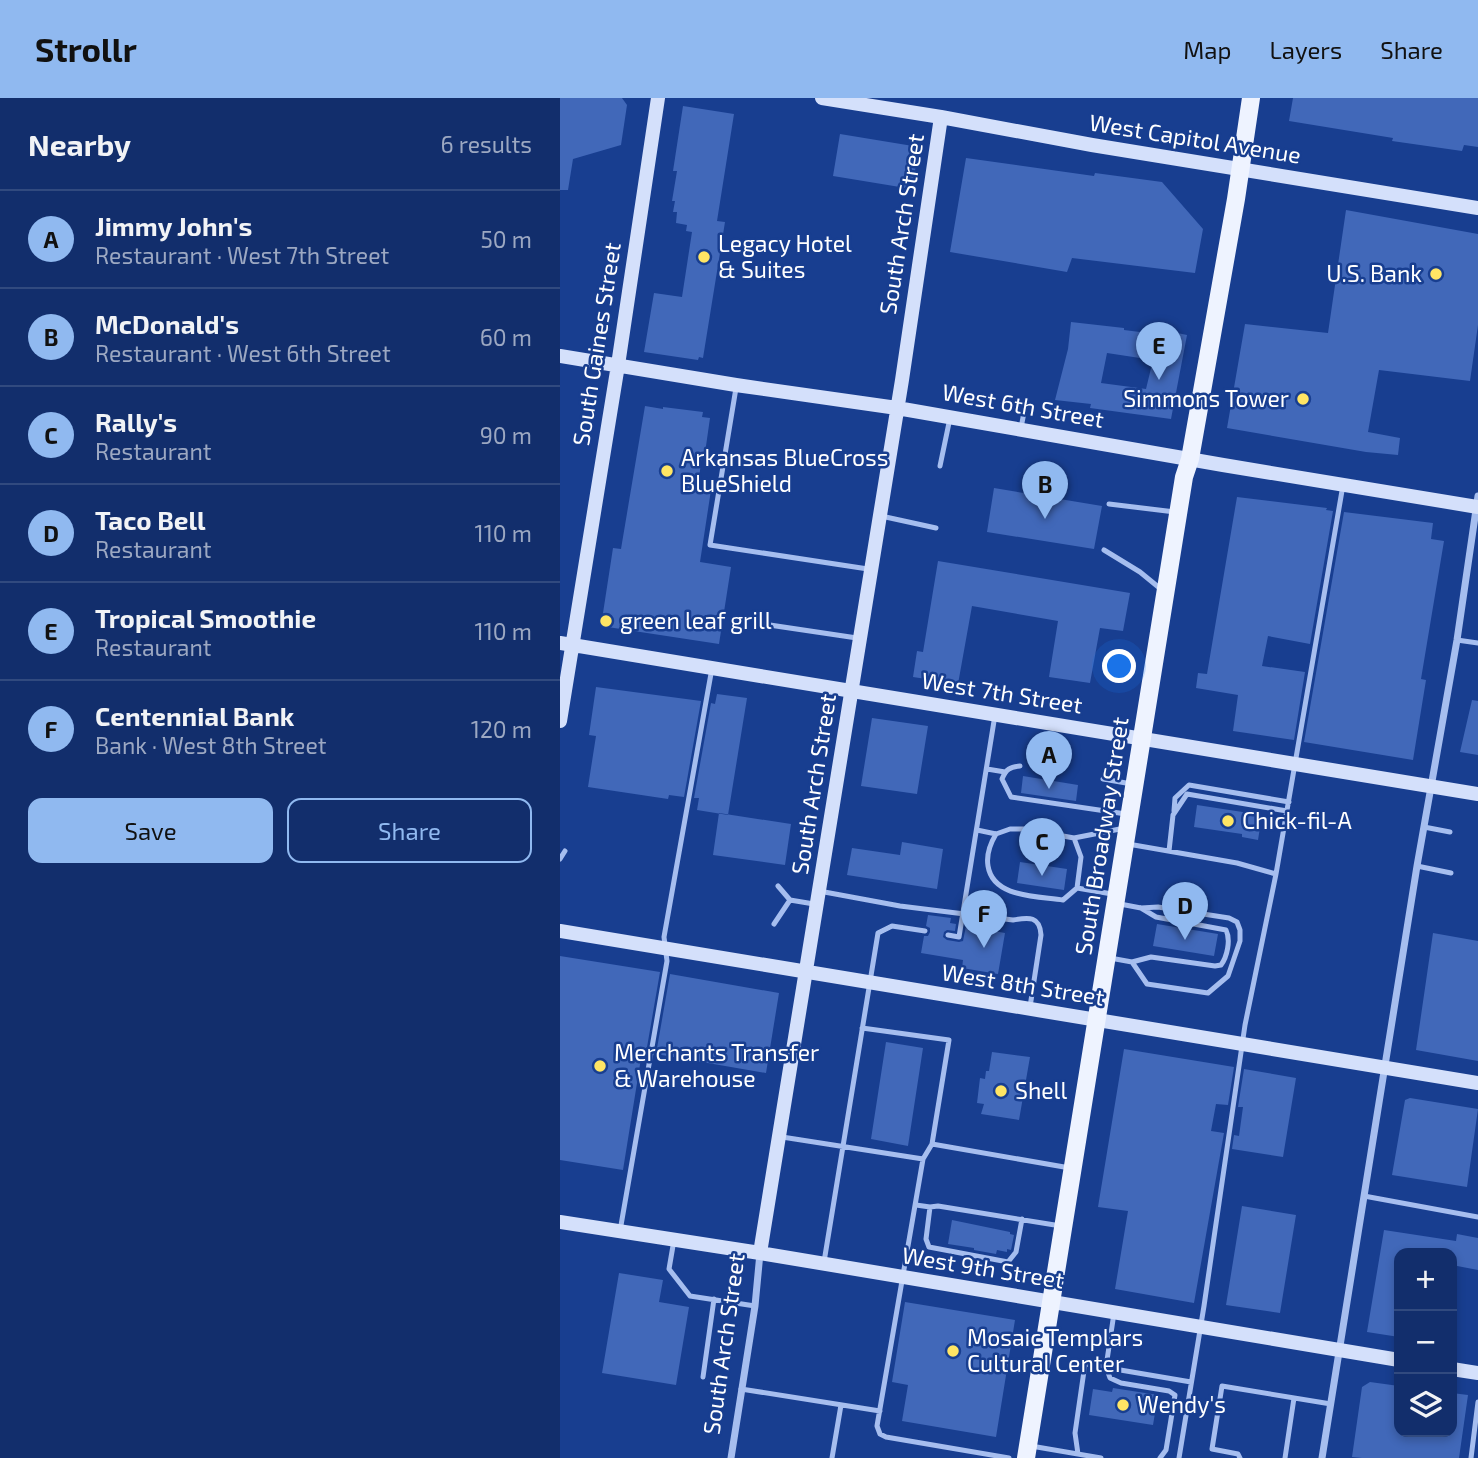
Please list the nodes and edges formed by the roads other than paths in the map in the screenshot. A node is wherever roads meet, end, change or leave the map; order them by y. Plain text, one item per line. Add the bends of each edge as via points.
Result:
1 (658, 98) edge
2 (822, 98) edge
3 (1251, 98) edge
4 (941, 117) junction
5 (1240, 170) junction
6 (1478, 208) edge
7 (560, 356) edge
8 (618, 365) junction
9 (736, 385) junction
10 (1025, 407) dead end
11 (897, 408) junction
12 (950, 417) junction
13 (1021, 429) junction
14 (1190, 459) junction
15 (940, 466) dead end
16 (1343, 485) junction
17 (1478, 503) edge
18 (1109, 505) dead end
19 (1178, 512) junction
20 (880, 516) junction
21 (936, 528) dead end
22 (1104, 550) dead end
23 (872, 569) junction
24 (1166, 594) junction
25 (756, 623) dead end
26 (860, 639) junction
27 (1457, 640) junction
28 (1478, 643) edge
29 (566, 644) edge
30 (712, 668) junction
31 (852, 691) junction
32 (995, 715) junction
33 (560, 721) edge
34 (1142, 739) junction
35 (1294, 764) junction
36 (1020, 766) dead end
37 (987, 769) junction
38 (1005, 772) junction
39 (1103, 779) dead end
40 (1135, 785) junction
41 (1430, 786) junction
42 (1478, 794) edge
43 (1289, 802) junction
44 (1287, 811) junction
45 (1173, 815) junction
46 (1424, 827) junction
47 (1128, 829) junction
48 (977, 830) junction
49 (1450, 832) dead end
50 (996, 834) junction
51 (1074, 838) junction
52 (565, 851) dead end
53 (1168, 851) junction
54 (560, 859) edge
55 (1417, 866) junction
56 (1451, 873) dead end
57 (1276, 874) junction
58 (778, 886) dead end
59 (1077, 888) junction
60 (818, 897) junction
61 (1116, 899) junction
62 (790, 900) junction
63 (1141, 908) junction
64 (963, 914) junction
65 (774, 924) dead end
66 (925, 931) dead end
67 (560, 932) edge
68 (948, 935) dead end
69 (665, 949) junction
70 (1107, 958) junction
71 (1132, 962) junction
72 (806, 972) junction
73 (869, 983) junction
74 (1030, 1009) junction
75 (1097, 1020) junction
76 (862, 1028) junction
77 (1243, 1044) junction
78 (1385, 1067) junction
79 (1478, 1083) edge
80 (779, 1136) junction
81 (932, 1144) junction
82 (843, 1146) junction
83 (923, 1158) junction
84 (1073, 1168) junction
85 (1364, 1196) junction
86 (916, 1205) junction
87 (930, 1207) junction
88 (1478, 1217) edge
89 (1022, 1219) junction
90 (560, 1222) edge
91 (1064, 1227) junction
92 (620, 1231) junction
93 (674, 1240) junction
94 (760, 1253) junction
95 (824, 1264) junction
96 (904, 1278) junction
97 (714, 1300) junction
98 (1051, 1302) junction
99 (755, 1306) junction
100 (1114, 1312) junction
101 (1200, 1327) junction
102 (1339, 1350) junction
103 (1394, 1359) edge
104 (1106, 1367) junction
105 (1457, 1370) edge
106 (1478, 1373) edge
107 (703, 1377) dead end
108 (1191, 1382) junction
109 (741, 1389) junction
110 (1294, 1398) junction
111 (1478, 1402) edge
112 (1331, 1404) junction
113 (841, 1405) junction
114 (880, 1411) junction
115 (1027, 1452) edge
116 (1078, 1454) junction
117 (731, 1458) edge
118 (832, 1458) edge
119 (1009, 1458) edge
120 (1101, 1458) edge
121 (1160, 1458) edge
122 (1179, 1458) edge
123 (1240, 1458) edge
124 (1285, 1458) edge
125 (1322, 1458) edge
126 (1471, 1458) edge

1 - 8 street, South Gaines Street
2 - 4 street, West Capitol Avenue
3 - 5 main road, South Broadway Street
4 - 5 street, West Capitol Avenue
4 - 11 street, South Arch Street
5 - 6 street, West Capitol Avenue
5 - 14 main road, South Broadway Street
7 - 8 street, West 6th Street
8 - 9 street, West 6th Street
8 - 29 street, South Gaines Street
9 - 11 street, West 6th Street
9 - 23 lane via 710,545
10 - 13 lane
11 - 12 street, West 6th Street
11 - 20 street, South Arch Street
12 - 13 street, West 6th Street
12 - 15 lane
13 - 14 street, West 6th Street
14 - 16 street, West 6th Street
14 - 19 main road, South Broadway Street
16 - 17 street, West 6th Street
16 - 35 lane
17 - 27 street
18 - 19 lane
19 - 24 main road, South Broadway Street
20 - 21 lane
20 - 23 street, South Arch Street
22 - 24 lane
23 - 26 street, South Arch Street
24 - 34 main road, South Broadway Street
25 - 26 lane
26 - 31 street, South Arch Street
27 - 28 lane
27 - 41 street
29 - 30 street, West 7th Street
29 - 33 street, South Gaines Street
30 - 31 street, West 7th Street
30 - 69 lane
31 - 32 street, West 7th Street
31 - 60 street, South Arch Street
32 - 34 street, West 7th Street
32 - 37 lane
34 - 35 street, West 7th Street
34 - 40 main road, South Broadway Street
35 - 41 street, West 7th Street
35 - 43 lane
36 - 38 lane
37 - 38 lane
37 - 48 lane
38 - 47 lane via 1002,779 1011,797
39 - 40 lane
40 - 47 main road, South Broadway Street
41 - 42 street, West 7th Street
41 - 46 street
43 - 44 lane
43 - 45 lane via 1189,785 1175,798
44 - 45 lane via 1187,794
44 - 57 lane
45 - 53 lane
46 - 49 lane
46 - 55 street
47 - 51 lane
47 - 53 lane
47 - 61 main road, South Broadway Street
48 - 50 lane
48 - 64 lane
50 - 51 lane via 1018,829
50 - 59 lane via 990,843 988,866 1005,890 1063,900
51 - 59 lane via 1081,858
52 - 54 lane
53 - 57 lane
55 - 56 lane
55 - 78 street
57 - 77 lane
58 - 62 lane
59 - 61 lane
60 - 62 lane
60 - 64 lane
60 - 72 street, South Arch Street
61 - 63 lane
61 - 70 main road, South Broadway Street
62 - 65 lane
63 - 71 lane via 1156,917 1226,930 1226,956 1222,965 1215,966 1151,957
63 - 71 lane via 1229,918 1237,922 1240,941 1228,976 1208,993 1147,984
64 - 68 lane via 959,937
64 - 74 lane via 1034,919 1040,925
66 - 73 lane via 892,926 878,933
67 - 69 street, West 8th Street
69 - 72 street, West 8th Street
69 - 92 lane via 667,961
70 - 71 lane
70 - 75 main road, South Broadway Street
72 - 73 street, West 8th Street
72 - 80 street, South Arch Street
73 - 74 street, West 8th Street
73 - 76 lane
74 - 75 street, West 8th Street
75 - 77 street, West 8th Street
75 - 84 main road, South Broadway Street
76 - 81 lane via 949,1040
76 - 82 lane
77 - 78 street, West 8th Street
77 - 101 lane
78 - 79 street, West 8th Street
78 - 85 street
80 - 82 lane
80 - 94 street, South Arch Street
81 - 83 lane
81 - 84 lane
82 - 83 lane
82 - 95 lane
83 - 86 lane
84 - 91 main road, South Broadway Street
85 - 88 lane
85 - 102 street
86 - 87 lane
86 - 96 lane
87 - 89 lane
87 - 89 lane via 929,1247 1008,1262 1016,1252
89 - 91 lane
90 - 92 street, West 9th Street
91 - 98 main road, South Broadway Street
92 - 93 street, West 9th Street
93 - 94 street, West 9th Street
93 - 97 lane via 669,1269 690,1296
94 - 95 street, West 9th Street
94 - 99 street, South Arch Street
95 - 96 street, West 9th Street
96 - 98 street, West 9th Street
96 - 114 lane
97 - 99 lane
97 - 107 lane
98 - 100 street, West 9th Street
98 - 115 main road, South Broadway Street
99 - 109 street, South Arch Street
100 - 101 street, West 9th Street
100 - 104 lane
101 - 102 street, West 9th Street
101 - 108 lane
102 - 103 street, West 9th Street
102 - 112 street
104 - 108 lane
104 - 116 lane via 1085,1364 1075,1433
104 - 121 lane via 1110,1378 1121,1383 1175,1395 1166,1450
105 - 106 street
108 - 122 lane
109 - 113 lane
109 - 117 street, South Arch Street
110 - 112 lane
110 - 123 lane via 1222,1386 1212,1449
110 - 124 lane
111 - 126 lane
112 - 125 street
113 - 114 lane
113 - 118 lane
114 - 119 lane via 877,1426 886,1437
115 - 116 lane
116 - 120 lane

